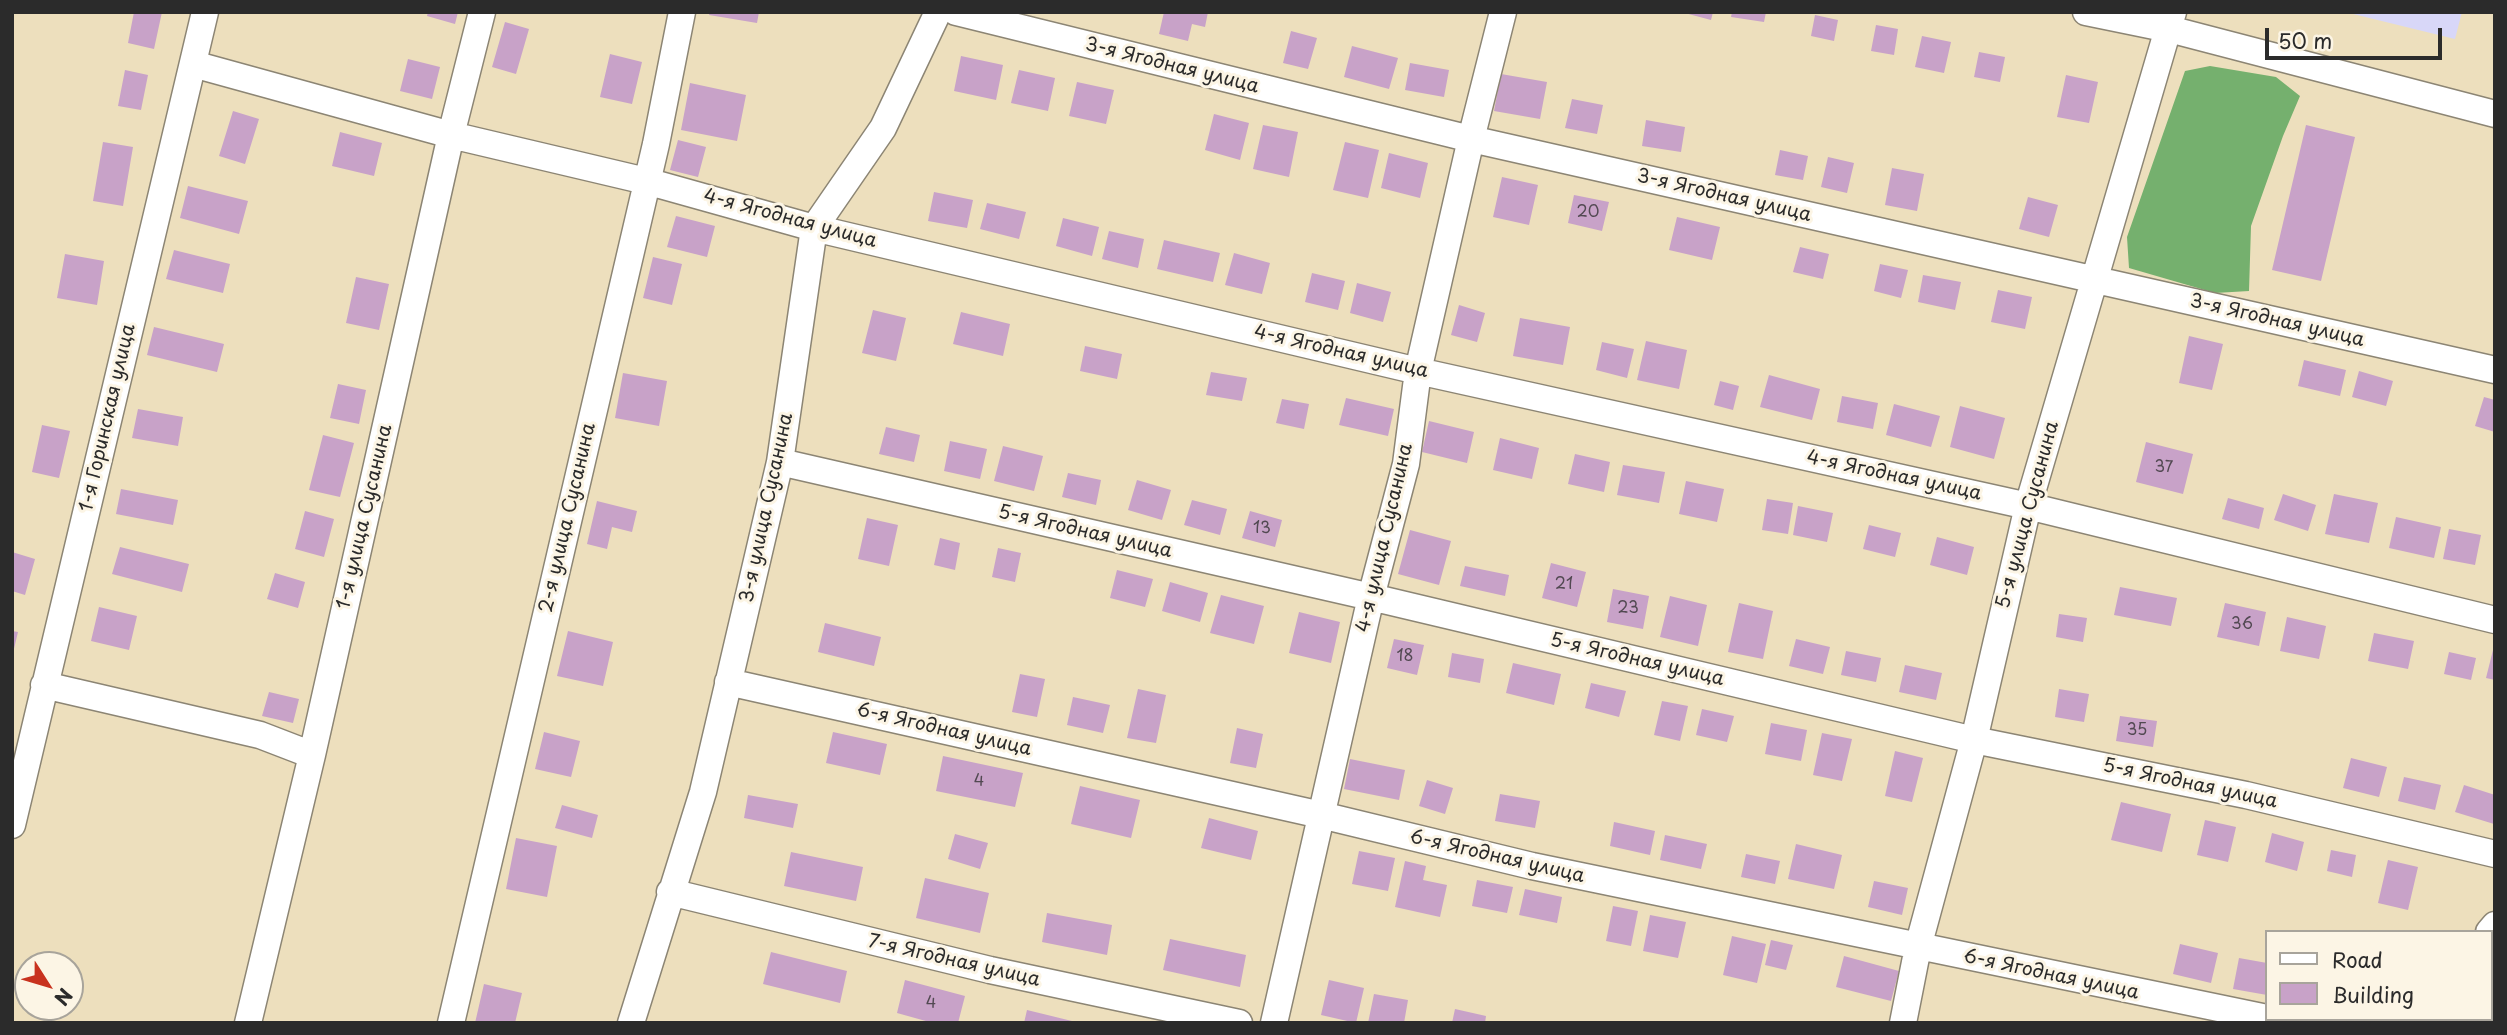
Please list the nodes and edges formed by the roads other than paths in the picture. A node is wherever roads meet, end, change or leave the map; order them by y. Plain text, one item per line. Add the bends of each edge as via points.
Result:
1 (205, 12) edge
2 (482, 12) edge
3 (681, 12) edge
4 (938, 12) edge
5 (956, 12) edge
6 (1503, 12) edge
7 (2086, 12) edge
8 (2171, 21) edge
9 (192, 64) junction
10 (2495, 114) edge
11 (451, 135) junction
12 (1471, 139) junction
13 (646, 181) junction
14 (814, 228) junction
15 (2094, 279) junction
16 (2495, 370) edge
17 (1418, 371) junction
18 (780, 462) junction
19 (2028, 506) junction
20 (1371, 597) junction
21 (2495, 620) edge
22 (729, 682) junction
23 (44, 685) junction
24 (1973, 740) junction
25 (312, 755) junction
26 (1321, 815) junction
27 (12, 825) edge
28 (2495, 854) edge
29 (670, 892) junction
30 (1918, 947) junction
31 (2266, 1018) edge
32 (248, 1023) edge
33 (451, 1023) edge
34 (631, 1023) edge
35 (1239, 1023) edge
36 (1273, 1023) edge
37 (1903, 1023) edge

1 - 9 street, 1-я Горинская улица
2 - 11 street, 1-я улица Сусанина
3 - 13 street, 2-я улица Сусанина
4 - 14 street, 3-я улица Сусанина via 883,128
5 - 12 street, 3-я Ягодная улица
6 - 12 street, 4-я улица Сусанина
7 - 8 street
8 - 10 street
8 - 15 street, 5-я улица Сусанина
9 - 11 street, 4-я Ягодная улица
9 - 23 street, 1-я Горинская улица
11 - 13 street, 4-я Ягодная улица
11 - 25 street, 1-я улица Сусанина
12 - 15 street, 3-я Ягодная улица
12 - 17 street, 4-я улица Сусанина
13 - 14 street, 4-я Ягодная улица
13 - 33 street, 2-я улица Сусанина
14 - 17 street, 4-я Ягодная улица
14 - 18 street, 3-я улица Сусанина
15 - 16 street, 3-я Ягодная улица
15 - 19 street, 5-я улица Сусанина
17 - 19 street, 4-я Ягодная улица
17 - 20 street, 4-я улица Сусанина via 1406,464
18 - 20 street, 5-я Ягодная улица
18 - 22 street, 3-я улица Сусанина
19 - 21 street, 4-я Ягодная улица
19 - 24 street, 5-я улица Сусанина
20 - 24 street, 5-я Ягодная улица
20 - 26 street, 4-я улица Сусанина
22 - 26 street, 6-я Ягодная улица
22 - 29 street, 3-я улица Сусанина via 703,792
23 - 25 street via 260,735
23 - 27 street, 1-я Горинская улица
24 - 28 street, 5-я Ягодная улица via 2246,795
24 - 30 street, 5-я улица Сусанина
25 - 32 street, 1-я улица Сусанина
26 - 30 street, 6-я Ягодная улица via 1532,866
26 - 36 street, 4-я улица Сусанина
29 - 34 street, 3-я улица Сусанина
29 - 35 street, 7-я Ягодная улица via 990,970
30 - 31 street, 6-я Ягодная улица
30 - 37 street, 5-я улица Сусанина

